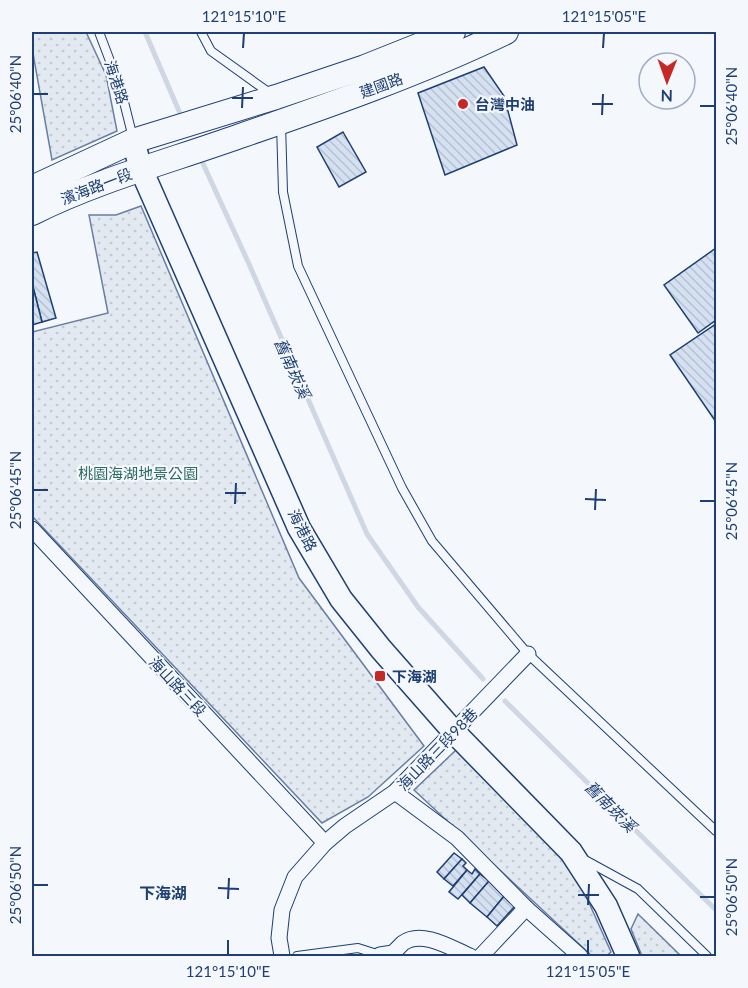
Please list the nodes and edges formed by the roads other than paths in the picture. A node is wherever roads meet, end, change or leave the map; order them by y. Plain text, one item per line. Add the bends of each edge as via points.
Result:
1 (99, 32) edge
2 (201, 32) edge
3 (453, 32) edge
4 (506, 32) edge
5 (239, 108) joint
6 (278, 109) junction
7 (246, 134) joint
8 (143, 138) junction
9 (152, 165) junction
10 (32, 188) edge
11 (32, 213) edge
12 (32, 529) edge
13 (528, 654) junction
14 (454, 732) junction
15 (395, 792) junction
16 (717, 831) edge
17 (325, 843) junction
18 (571, 852) junction
19 (526, 908) junction
20 (380, 956) edge
21 (282, 957) edge
22 (297, 957) edge
23 (470, 957) edge
24 (481, 957) edge
25 (580, 957) edge
26 (628, 957) edge
27 (707, 957) edge

1 - 8 lane, 海港路
2 - 6 lane via 211,51
3 - 6 main road, 建國路 via 365,67
4 - 6 main road, 建國路 via 422,70
5 - 6 main road, 建國路
5 - 8 main road, 濱海路一段
6 - 7 main road, 建國路
6 - 13 lane via 282,192 298,266 402,488 432,541
7 - 9 main road, 濱海路一段
8 - 9 street, 海港路
8 - 10 main road, 濱海路一段
9 - 11 main road, 濱海路一段
9 - 14 street, 海港路 via 299,528 341,599
12 - 17 street, 海山路三段
13 - 14 street, 海山路三段98巷
13 - 16 lane
14 - 15 street, 海山路三段98巷
14 - 18 street, 海港路
15 - 17 street, 海山路三段98巷
15 - 19 street via 457,838
17 - 21 street, 海山路三段98巷 via 295,877 282,910
18 - 26 street, 海港路 via 606,906
18 - 27 lane via 638,889
19 - 24 street
19 - 25 street
20 - 22 lane via 358,948
20 - 23 street via 393,954 405,942 420,939 436,941

